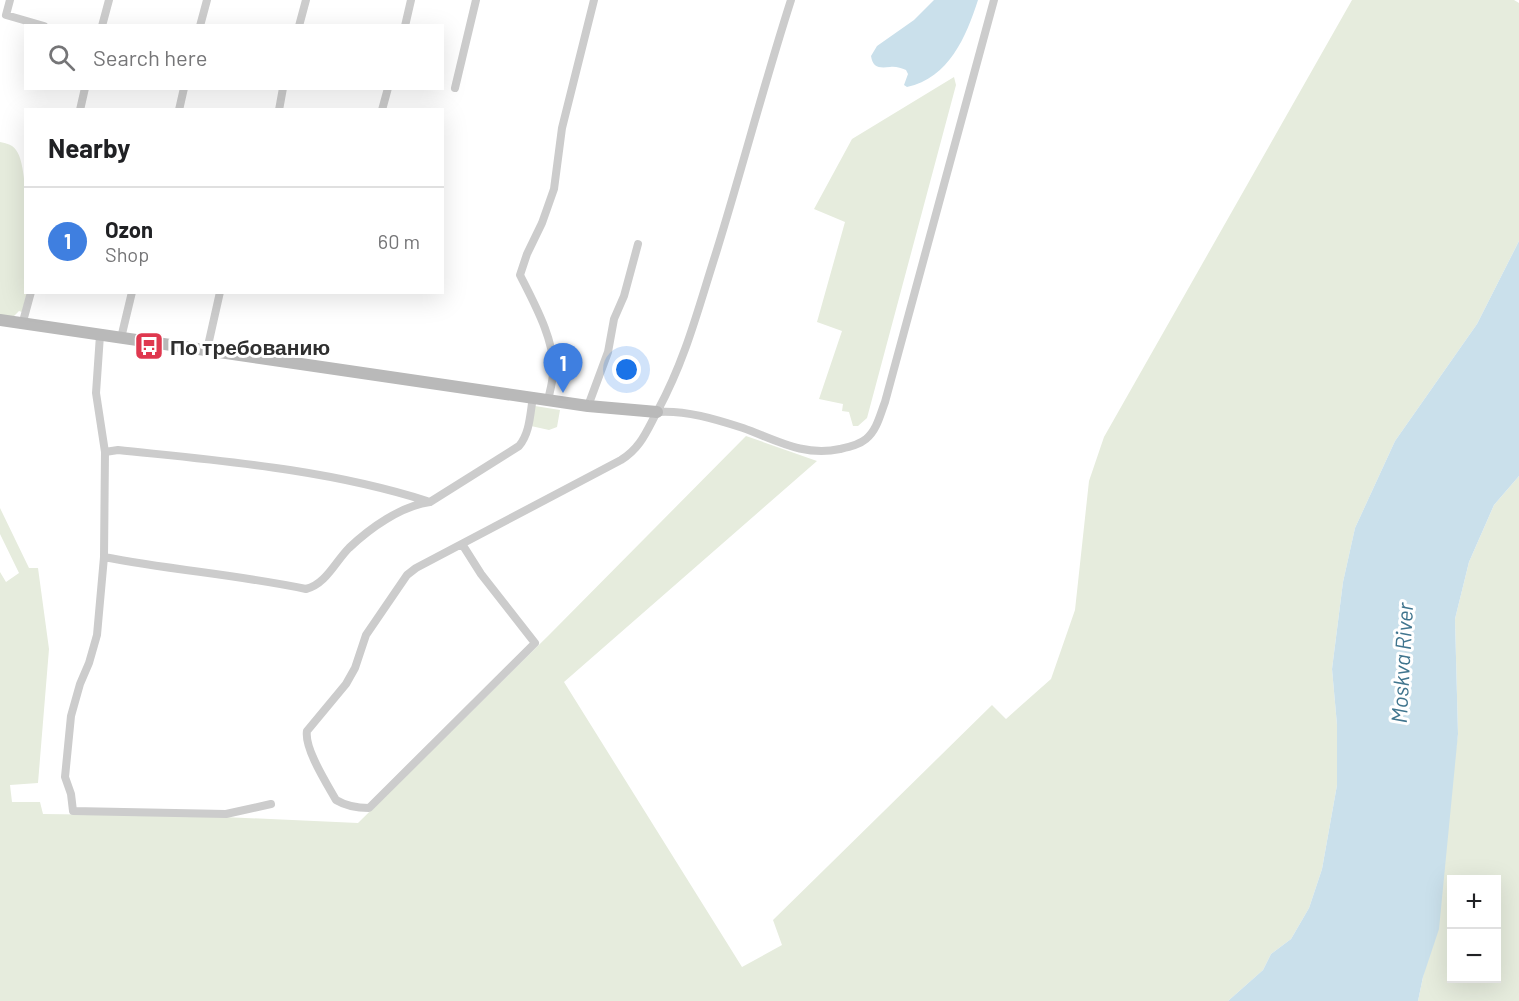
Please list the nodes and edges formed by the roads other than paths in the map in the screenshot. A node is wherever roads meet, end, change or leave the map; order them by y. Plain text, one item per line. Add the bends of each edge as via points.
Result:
1 (10, 0) edge
2 (109, 0) edge
3 (207, 0) edge
4 (306, 0) edge
5 (411, 0) edge
6 (476, 0) edge
7 (594, 0) edge
8 (791, 0) edge
9 (994, 0) edge
10 (37, 24) edge
11 (103, 24) edge
12 (201, 24) edge
13 (300, 24) edge
14 (405, 24) edge
15 (455, 88) dead end
16 (85, 90) edge
17 (184, 90) edge
18 (281, 90) edge
19 (387, 90) edge
20 (80, 108) edge
21 (179, 108) edge
22 (279, 108) edge
23 (383, 108) edge
24 (638, 244) dead end
25 (30, 294) edge
26 (132, 294) edge
27 (220, 294) edge
28 (0, 321) edge
29 (22, 325) junction
30 (100, 335) junction
31 (121, 338) junction
32 (207, 350) junction
33 (533, 397) junction
34 (548, 400) junction
35 (588, 406) junction
36 (657, 412) junction
37 (105, 453) junction
38 (430, 502) junction
39 (462, 544) junction
40 (104, 557) junction
41 (271, 804) dead end

1 - 10 street via 6,15
2 - 11 street
3 - 12 street
4 - 13 street
5 - 14 street
6 - 15 street
7 - 34 street via 562,128 554,189 520,275 541,318 553,360
8 - 36 street via 694,326 678,372
9 - 36 street via 885,402 873,431 856,444 809,452 682,412
16 - 20 street
17 - 21 street
18 - 22 street
19 - 23 street
24 - 35 street via 614,319 608,352
25 - 29 street
26 - 31 street
27 - 32 street
28 - 29 street
29 - 30 street
30 - 31 street
30 - 37 street via 96,393
31 - 32 street
32 - 33 street
33 - 34 street
33 - 38 street via 529,426 519,446
34 - 35 street
35 - 36 street
36 - 39 street via 644,440 632,453
37 - 38 street via 118,450 236,462 322,475
37 - 40 street
38 - 40 street via 417,504 365,534 321,582 306,589
39 - 39 street via 407,574 366,635 346,684 307,731 314,758 336,800 342,803 369,808 535,643
40 - 41 street via 97,635 71,716 65,777 73,811 226,814

